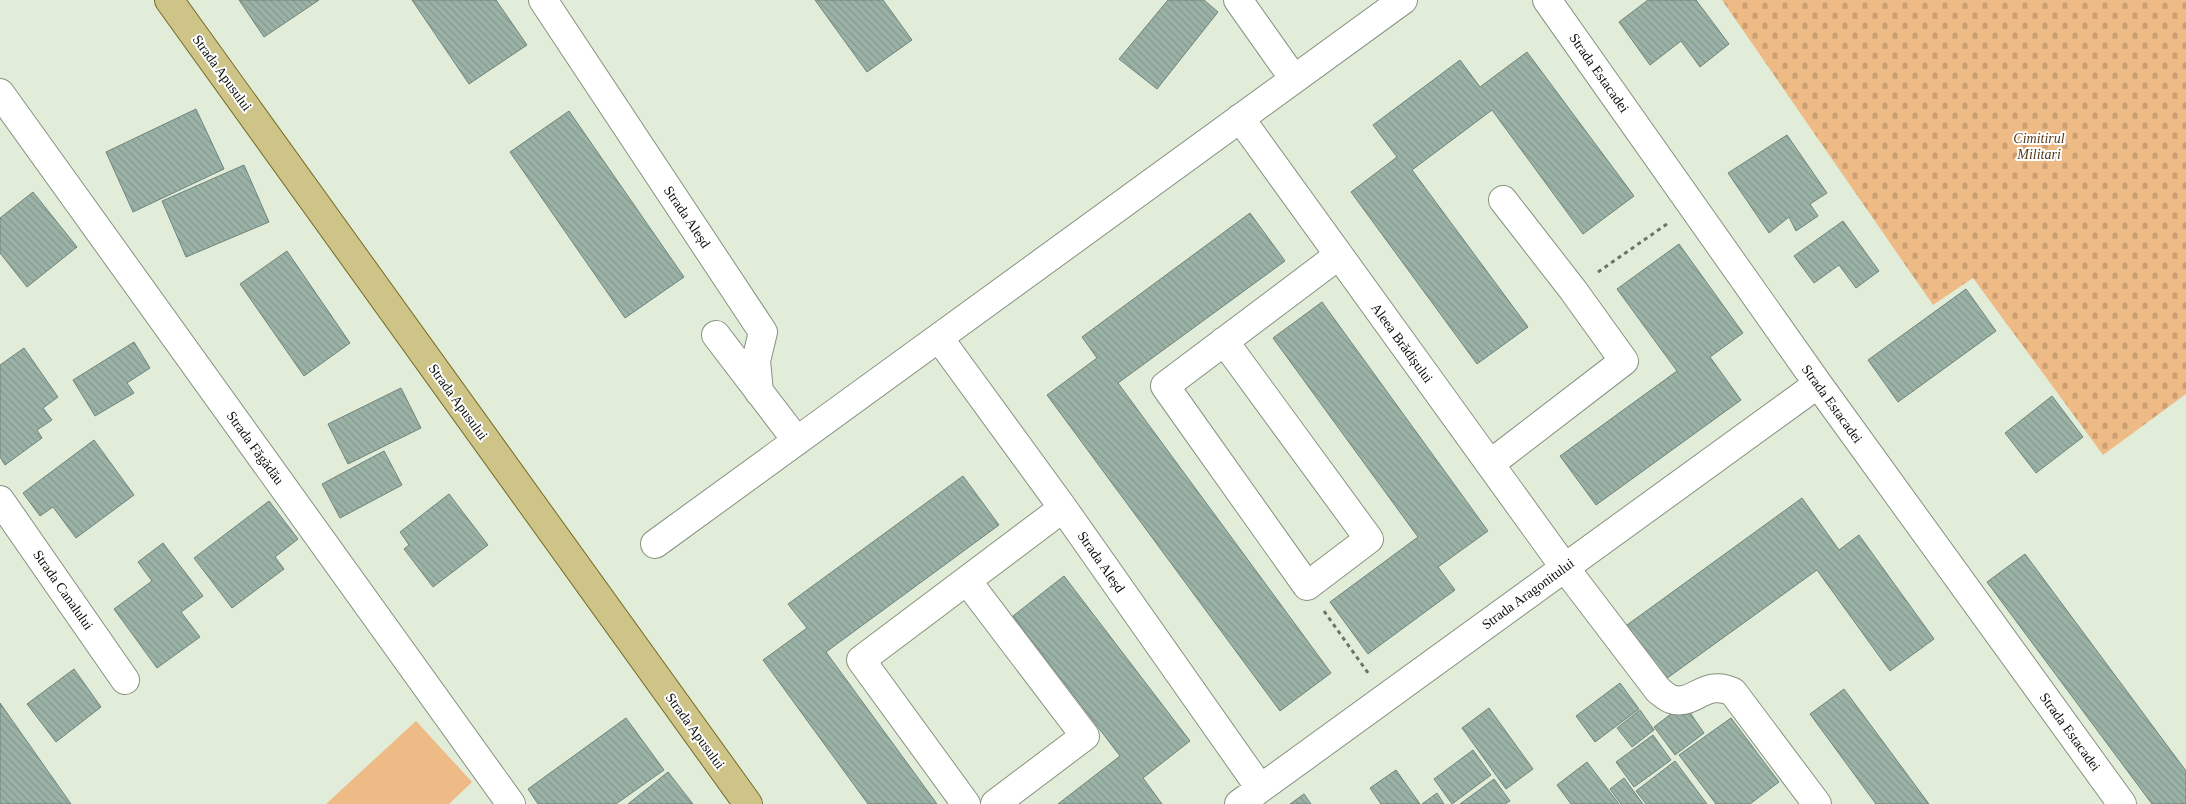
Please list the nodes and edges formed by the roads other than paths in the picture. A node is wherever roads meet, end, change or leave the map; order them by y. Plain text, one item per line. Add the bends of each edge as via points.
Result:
1 (170, 0) edge
2 (543, 0) edge
3 (1238, 0) edge
4 (1403, 0) edge
5 (1548, 0) edge
6 (1294, 79) junction
7 (0, 93) edge
8 (1240, 118) junction
9 (1503, 200) dead end
10 (1339, 255) junction
11 (716, 335) dead end
12 (939, 338) junction
13 (1224, 341) junction
14 (1818, 384) junction
15 (760, 392) junction
16 (797, 441) junction
17 (1490, 464) junction
18 (0, 500) edge
19 (1063, 508) junction
20 (655, 544) dead end
21 (1565, 568) junction
22 (968, 582) junction
23 (125, 680) dead end
24 (1260, 788) junction
25 (511, 804) edge
26 (748, 804) edge
27 (966, 804) edge
28 (995, 804) edge
29 (1239, 804) edge
30 (1816, 804) edge
31 (2122, 804) edge

1 - 26 main road, Strada Apusului
2 - 15 street, Strada Aleșd via 763,332 756,361
3 - 6 street
4 - 6 street
5 - 14 street, Strada Estacadei
6 - 8 street
7 - 25 street, Strada Făgădău
8 - 10 street, Aleea Brădișului
8 - 12 street
9 - 17 street via 1624,361
10 - 13 street
10 - 17 street, Aleea Brădișului
11 - 15 street
12 - 16 street
12 - 19 street, Strada Aleșd
13 - 13 street via 1165,386 1307,586 1369,539
14 - 21 street, Strada Aragonitului
14 - 31 street, Strada Estacadei
15 - 16 street, Strada Aleșd
16 - 20 street
17 - 21 street, Aleea Brădișului
18 - 23 street, Strada Canalului
19 - 22 street
19 - 24 street, Strada Aleșd
21 - 24 street, Strada Aragonitului
21 - 30 street, Aleea Brădișului via 1658,690 1672,700 1687,699 1712,688 1722,687 1733,692
22 - 27 street via 861,660
22 - 28 street via 1085,736
24 - 29 street, Strada Aragonitului

